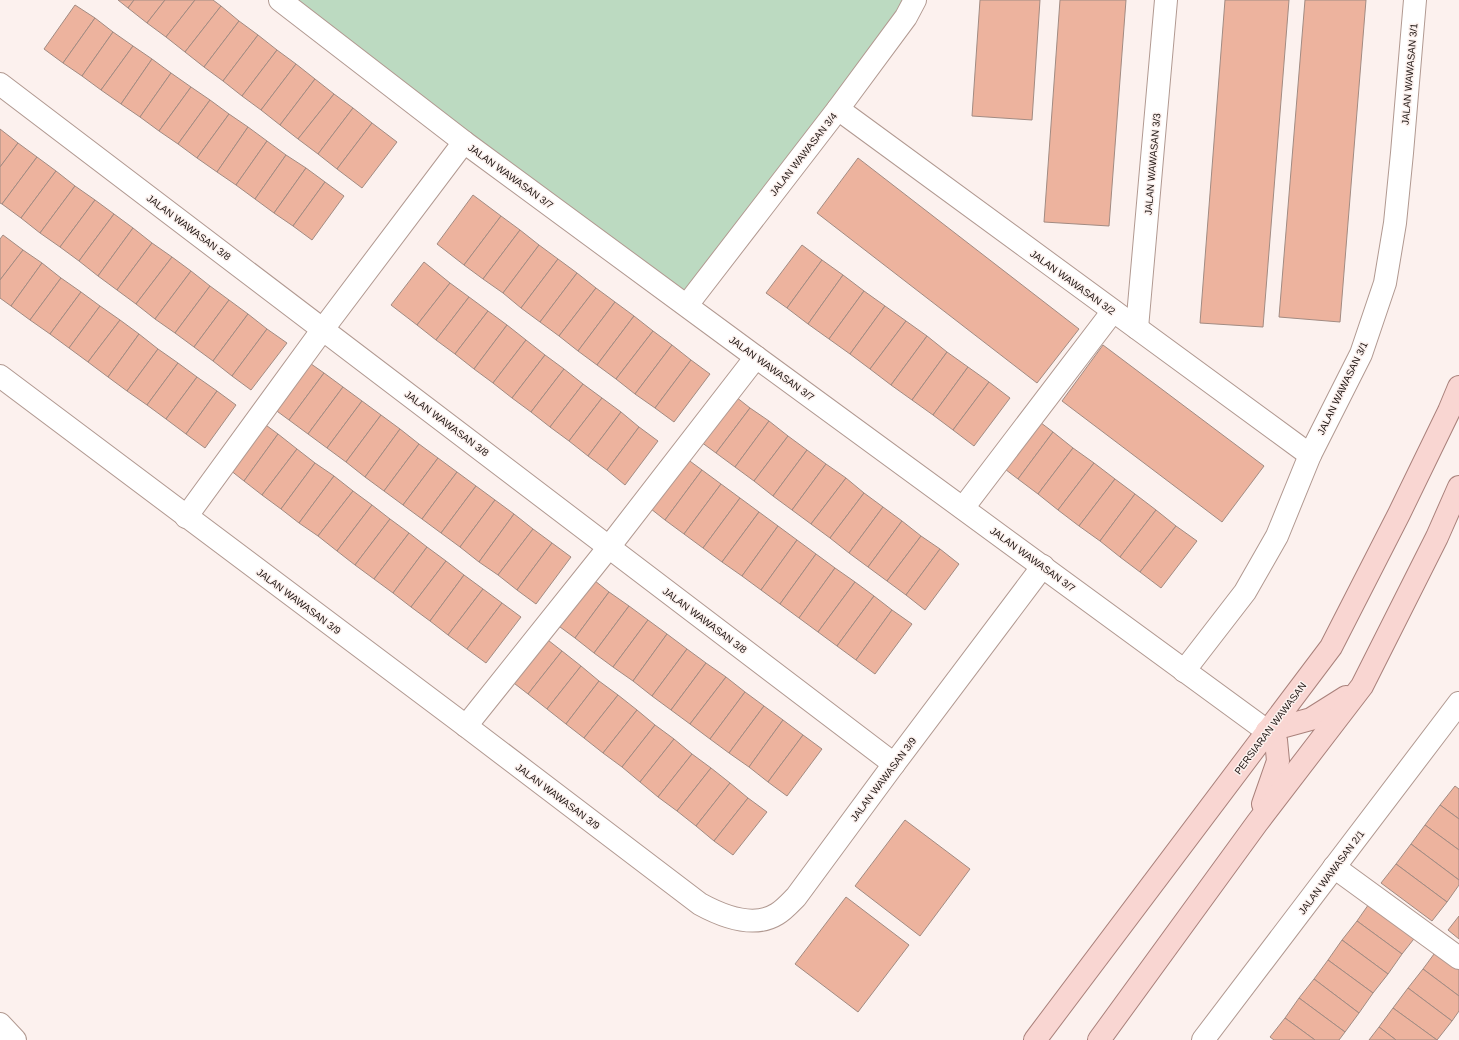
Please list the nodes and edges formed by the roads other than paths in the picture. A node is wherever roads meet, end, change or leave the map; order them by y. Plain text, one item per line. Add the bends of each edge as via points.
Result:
1 (280, 0) edge
2 (915, 0) edge
3 (1166, 0) edge
4 (1415, 0) edge
5 (0, 84) edge
6 (838, 109) junction
7 (464, 142) junction
8 (687, 305) junction
9 (1113, 312) junction
10 (1137, 328) junction
11 (323, 329) junction
12 (756, 357) junction
13 (0, 376) edge
14 (1459, 387) edge
15 (1310, 455) junction
16 (1459, 487) edge
17 (963, 508) junction
18 (186, 517) junction
19 (610, 547) junction
20 (1043, 566) junction
21 (1184, 671) junction
22 (1362, 686) junction
23 (1459, 703) edge
24 (466, 726) junction
25 (1267, 731) junction
26 (894, 764) junction
27 (1256, 822) junction
28 (1334, 867) junction
29 (1459, 958) edge
30 (0, 1024) edge
31 (15, 1040) edge
32 (1035, 1040) edge
33 (1099, 1040) edge
34 (1202, 1040) edge

1 - 7 street, JALAN WAWASAN 3/7
2 - 6 street, JALAN WAWASAN 3/4 via 906,17
3 - 10 street, JALAN WAWASAN 3/3
4 - 15 street, JALAN WAWASAN 3/1 via 1402,161 1385,283 1361,354
5 - 11 street, JALAN WAWASAN 3/8
6 - 8 street, JALAN WAWASAN 3/4
6 - 9 street, JALAN WAWASAN 3/2
7 - 8 street, JALAN WAWASAN 3/7
7 - 11 street
8 - 12 street, JALAN WAWASAN 3/7
9 - 10 street, JALAN WAWASAN 3/2
9 - 17 street
10 - 15 street, JALAN WAWASAN 3/2
11 - 18 street
11 - 19 street, JALAN WAWASAN 3/8
12 - 17 street, JALAN WAWASAN 3/7
12 - 19 street
13 - 18 street, JALAN WAWASAN 3/9
14 - 25 main road, PERSIARAN WAWASAN via 1399,514 1331,647
15 - 21 street, JALAN WAWASAN 3/1 via 1277,536 1245,592
16 - 22 main road via 1437,537
17 - 20 street, JALAN WAWASAN 3/7
18 - 24 street, JALAN WAWASAN 3/9
19 - 24 street
19 - 26 street, JALAN WAWASAN 3/8
20 - 21 street, JALAN WAWASAN 3/7
20 - 26 street, JALAN WAWASAN 3/9
21 - 25 street, JALAN WAWASAN 3/7
22 - 25 main road via 1311,720
22 - 27 main road
23 - 28 street, JALAN WAWASAN 2/1
24 - 26 street, JALAN WAWASAN 3/9 via 700,904 720,915 741,920 761,920 777,914 796,897
25 - 27 main road via 1276,740 1278,761
25 - 32 main road, PERSIARAN WAWASAN
27 - 33 main road
28 - 29 street
28 - 34 street, JALAN WAWASAN 2/1
30 - 31 street

